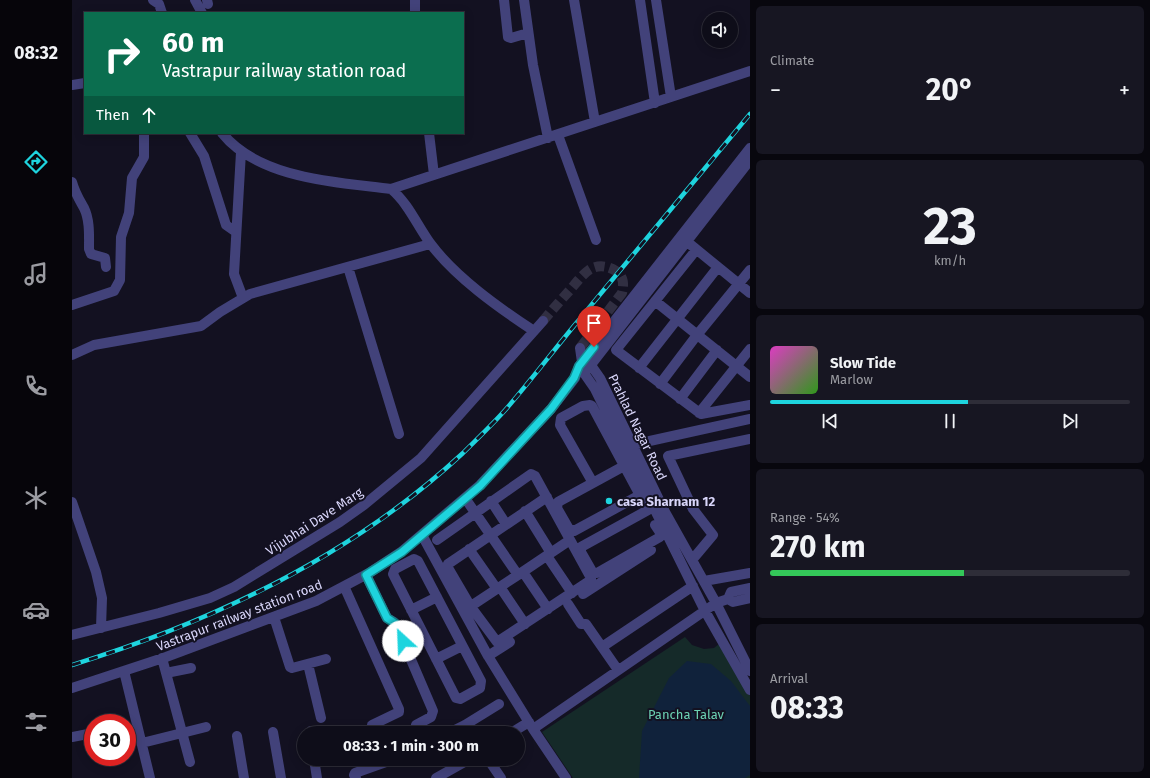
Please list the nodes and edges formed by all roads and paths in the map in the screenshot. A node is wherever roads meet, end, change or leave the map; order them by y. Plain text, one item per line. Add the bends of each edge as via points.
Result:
1 (154, 0) edge
2 (195, 0) edge
3 (415, 0) edge
4 (504, 0) edge
5 (524, 0) edge
6 (574, 0) edge
7 (640, 0) edge
8 (656, 0) edge
9 (162, 12) edge
10 (201, 12) edge
11 (414, 12) edge
12 (528, 33) junction
13 (750, 71) edge
14 (84, 83) edge
15 (72, 85) edge
16 (671, 97) junction
17 (655, 103) junction
18 (595, 122) junction
19 (144, 134) edge
20 (191, 134) edge
21 (223, 134) edge
22 (429, 134) edge
23 (553, 136) junction
24 (750, 148) edge
25 (241, 152) junction
26 (750, 160) edge
27 (434, 175) junction
28 (72, 182) edge
29 (391, 189) junction
30 (236, 232) junction
31 (684, 239) junction
32 (596, 240) dead end
33 (430, 244) junction
34 (696, 250) junction
35 (106, 267) dead end
36 (348, 267) junction
37 (718, 267) junction
38 (750, 270) edge
39 (739, 283) junction
40 (750, 293) edge
41 (243, 298) junction
42 (655, 301) junction
43 (72, 305) edge
44 (677, 318) junction
45 (543, 321) tunnel mouth
46 (534, 330) junction
47 (697, 335) junction
48 (580, 348) dead end
49 (750, 349) edge
50 (717, 350) junction
51 (72, 355) edge
52 (584, 365) junction
53 (736, 365) junction
54 (640, 368) junction
55 (750, 377) edge
56 (574, 378) joint
57 (660, 384) junction
58 (680, 398) junction
59 (750, 405) edge
60 (699, 413) junction
61 (750, 419) edge
62 (399, 434) dead end
63 (750, 439) edge
64 (628, 446) junction
65 (624, 466) junction
66 (593, 483) junction
67 (546, 497) junction
68 (465, 498) junction
69 (491, 501) junction
70 (645, 501) junction
71 (72, 502) edge
72 (525, 511) junction
73 (475, 512) junction
74 (506, 524) junction
75 (490, 534) junction
76 (422, 535) junction
77 (669, 538) junction
78 (437, 540) dead end
79 (570, 540) junction
80 (469, 549) junction
81 (549, 554) junction
82 (692, 560) junction
83 (750, 572) edge
84 (520, 573) junction
85 (366, 575) junction
86 (704, 581) junction
87 (344, 586) junction
88 (692, 586) junction
89 (498, 588) junction
90 (750, 588) edge
91 (572, 593) junction
92 (437, 597) junction
93 (750, 598) edge
94 (728, 599) junction
95 (716, 603) junction
96 (568, 604) junction
97 (548, 609) junction
98 (411, 610) junction
99 (705, 611) junction
100 (468, 613) junction
101 (274, 617) junction
102 (525, 624) junction
103 (101, 628) junction
104 (453, 628) junction
105 (72, 635) edge
106 (462, 646) junction
107 (602, 647) junction
108 (488, 656) junction
109 (162, 658) junction
110 (326, 659) dead end
111 (436, 659) junction
112 (308, 664) junction
113 (191, 668) dead end
114 (618, 670) junction
115 (124, 671) junction
116 (750, 671) edge
117 (166, 673) junction
118 (72, 688) edge
119 (750, 690) edge
120 (499, 704) dead end
121 (321, 718) dead end
122 (416, 724) dead end
123 (531, 725) junction
124 (372, 726) edge
125 (472, 726) edge
126 (206, 727) dead end
127 (525, 728) edge
128 (273, 732) dead end
129 (182, 733) junction
130 (84, 735) edge
131 (236, 736) dead end
132 (72, 737) edge
133 (142, 743) junction
134 (190, 762) dead end
135 (315, 766) edge
136 (374, 766) edge
137 (457, 766) edge
138 (493, 766) edge
139 (150, 778) edge
140 (244, 778) edge
141 (281, 778) edge
142 (317, 778) edge
143 (356, 778) edge
144 (436, 778) edge
145 (501, 778) edge
146 (566, 778) edge

1 - 9 street via 159,4
2 - 10 street
3 - 11 street
4 - 12 street via 508,37
5 - 12 street
6 - 18 street
7 - 17 street
8 - 16 street
12 - 23 street
13 - 16 street
14 - 15 street
16 - 17 street
17 - 18 street
18 - 23 street
19 - 43 street via 144,157 131,181 129,213 121,237 118,285 114,291
20 - 30 street via 204,156 226,225
21 - 25 street
22 - 27 street
23 - 27 street
23 - 32 street
24 - 31 street, Prahlad Nagar Road
25 - 29 street via 271,166 311,178
25 - 30 street
26 - 31 street, Prahlad Nagar Road
27 - 29 street
28 - 35 street via 86,214 91,254 105,258
29 - 33 street via 400,196
30 - 41 street via 234,274
31 - 34 street
31 - 52 street, Prahlad Nagar Road
33 - 36 street
33 - 46 street via 455,270 502,310
34 - 37 street
34 - 42 street
36 - 41 street
36 - 62 street
37 - 39 street
37 - 44 street
38 - 39 street
39 - 40 street
39 - 47 street
41 - 51 street via 201,326 94,345
42 - 44 street
42 - 54 street via 616,350
44 - 47 street
44 - 54 street
45 - 46 street
46 - 103 street, Vijubhai Dave Marg via 421,458 340,522 234,587 210,598
47 - 50 street
47 - 57 street
48 - 52 street
49 - 53 street
50 - 53 street
50 - 58 street
52 - 56 street, Prahlad Nagar Road
52 - 64 street, Prahlad Nagar Road via 600,378
53 - 55 street
53 - 60 street
54 - 57 street
56 - 68 street, Vastrapur railway station road via 551,409 480,486
57 - 58 street
58 - 60 street
59 - 60 street
61 - 64 street
63 - 82 street via 668,456 693,509 713,535
64 - 70 street
64 - 82 street, Prahlad Nagar Road
65 - 66 street
65 - 66 street via 592,406 583,406 561,418 560,425
65 - 70 street
66 - 70 street via 557,504 571,531
67 - 69 street via 535,476 531,474
67 - 72 street
67 - 79 street
68 - 73 street
68 - 76 street, Vastrapur railway station road
69 - 73 street
69 - 74 street
70 - 70 street via 660,537 593,573 581,552 581,547
70 - 77 street
71 - 103 street via 98,578 102,598
72 - 74 street
72 - 81 street
73 - 75 street
73 - 78 street
74 - 75 street
75 - 80 street
75 - 84 street
76 - 85 street, Vastrapur railway station road via 402,552
76 - 100 street
77 - 88 street
77 - 96 street
79 - 81 street
79 - 91 street via 592,580
80 - 89 street
80 - 100 street via 447,566
81 - 84 street
81 - 91 street
82 - 86 street, Prahlad Nagar Road
83 - 86 street
84 - 89 street
84 - 97 street
85 - 87 street, Vastrapur railway station road
85 - 122 street via 387,618 394,622 397,628 433,711 431,717
86 - 95 street, Prahlad Nagar Road
87 - 101 street, Vastrapur railway station road via 316,601
87 - 124 street via 400,711
88 - 99 street
88 - 107 street
89 - 100 street
89 - 102 street
90 - 94 street via 731,592
91 - 97 street
92 - 98 street
92 - 98 street via 416,559 411,560 394,569 393,574
92 - 104 street
93 - 94 street via 733,602
94 - 95 street
95 - 99 street
95 - 116 street, Prahlad Nagar Road
96 - 107 street via 581,624 586,624
96 - 108 street
97 - 102 street
98 - 111 street
99 - 114 street
99 - 119 street
100 - 102 street via 497,642
100 - 104 street
100 - 108 street
101 - 109 street, Vastrapur railway station road
101 - 112 street via 290,667
103 - 105 street, Vijubhai Dave Marg
104 - 106 street
106 - 111 street
106 - 111 street via 481,685 460,699 456,698
107 - 114 street
108 - 123 street
109 - 115 street, Vastrapur railway station road
109 - 117 street
110 - 112 street
112 - 121 street
113 - 117 street
114 - 123 street
115 - 118 street, Vastrapur railway station road
115 - 133 street
117 - 129 street
120 - 125 street
123 - 127 street
123 - 146 street
126 - 129 street
128 - 141 street
129 - 133 street
129 - 134 street
130 - 132 street
131 - 140 street
133 - 139 street
135 - 142 street
136 - 143 street via 356,772
137 - 144 street
138 - 145 street

